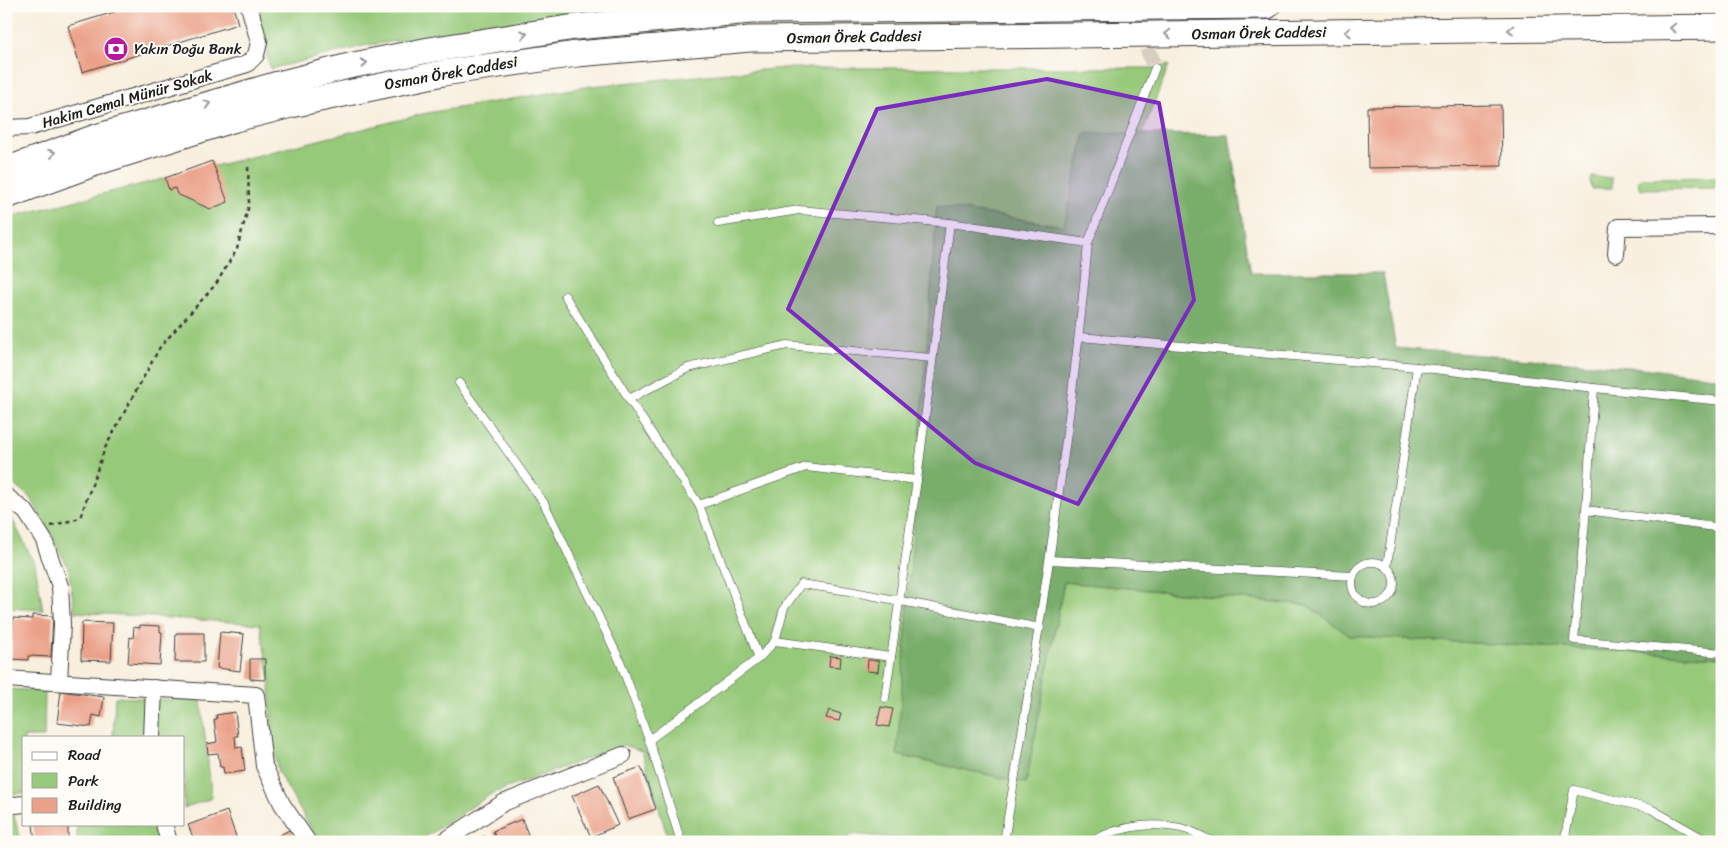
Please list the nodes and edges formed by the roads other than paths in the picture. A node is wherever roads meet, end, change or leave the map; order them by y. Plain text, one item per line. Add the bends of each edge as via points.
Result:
1 (249, 6) edge
2 (1267, 6) edge
3 (1722, 27) edge
4 (1156, 68) tunnel mouth
5 (10, 130) edge
6 (6, 170) edge
7 (6, 196) edge
8 (718, 223) dead end
9 (950, 223) junction
10 (1722, 226) edge
11 (1088, 243) junction
12 (1616, 254) dead end
13 (565, 296) dead end
14 (1080, 337) junction
15 (932, 358) junction
16 (1417, 367) junction
17 (459, 384) dead end
18 (1594, 388) junction
19 (629, 399) junction
20 (1722, 400) edge
21 (917, 480) junction
22 (6, 496) edge
23 (699, 505) junction
24 (1586, 510) junction
25 (1722, 528) edge
26 (1050, 560) junction
27 (1387, 566) junction
28 (1352, 576) junction
29 (898, 602) junction
30 (1040, 628) junction
31 (775, 641) junction
32 (1722, 653) edge
33 (891, 657) junction
34 (759, 658) junction
35 (6, 679) edge
36 (59, 681) junction
37 (154, 688) junction
38 (885, 698) dead end
39 (152, 736) edge
40 (649, 740) junction
41 (623, 755) dead end
42 (22, 804) edge
43 (6, 806) edge
44 (165, 826) edge
45 (169, 842) edge
46 (308, 842) edge
47 (443, 842) edge
48 (681, 842) edge
49 (1004, 842) edge
50 (1092, 842) edge
51 (1213, 842) edge
52 (1564, 842) edge
53 (1708, 842) edge

1 - 5 street, Hakim Cemal Münür Sokak via 259,42 256,55 247,64
6 -> 2 main road, Osman Örek Caddesi via 96,137 236,95 349,66 575,27 751,11
3 -> 7 main road, Osman Örek Caddesi via 750,39 577,54 443,73 291,105 101,161
4 - 11 lane
8 - 9 lane via 798,210
9 - 11 lane
9 - 15 lane
10 - 12 street via 1618,227
11 - 14 lane
13 - 19 lane
14 - 16 lane
14 - 26 lane
15 - 19 lane via 787,345 688,368
15 - 21 lane
16 - 18 lane
16 - 27 lane
17 - 40 lane via 544,503 620,661
18 - 20 lane
18 - 24 lane
19 - 23 lane
21 - 23 lane via 806,467
21 - 29 lane
22 - 36 street via 26,512 44,540 60,586
23 - 34 lane
24 - 25 lane
24 - 32 lane via 1574,640
26 - 28 lane
26 - 30 lane
27 - 28 lane via 1367,562
27 - 28 lane via 1394,585 1382,602 1368,604 1362,601 1353,590
29 - 30 lane
29 - 31 lane via 801,584 784,608
29 - 33 lane
30 - 49 lane
31 - 33 lane
31 - 34 lane
33 - 38 lane
34 - 40 lane
35 - 36 street
36 - 37 street
37 - 39 street
37 - 46 street via 256,695 264,766 282,804
40 - 48 lane
41 - 47 street via 503,803
42 - 43 street
44 - 45 street
50 - 51 lane via 1126,827 1162,826 1188,830
52 - 53 lane via 1574,790 1651,809

